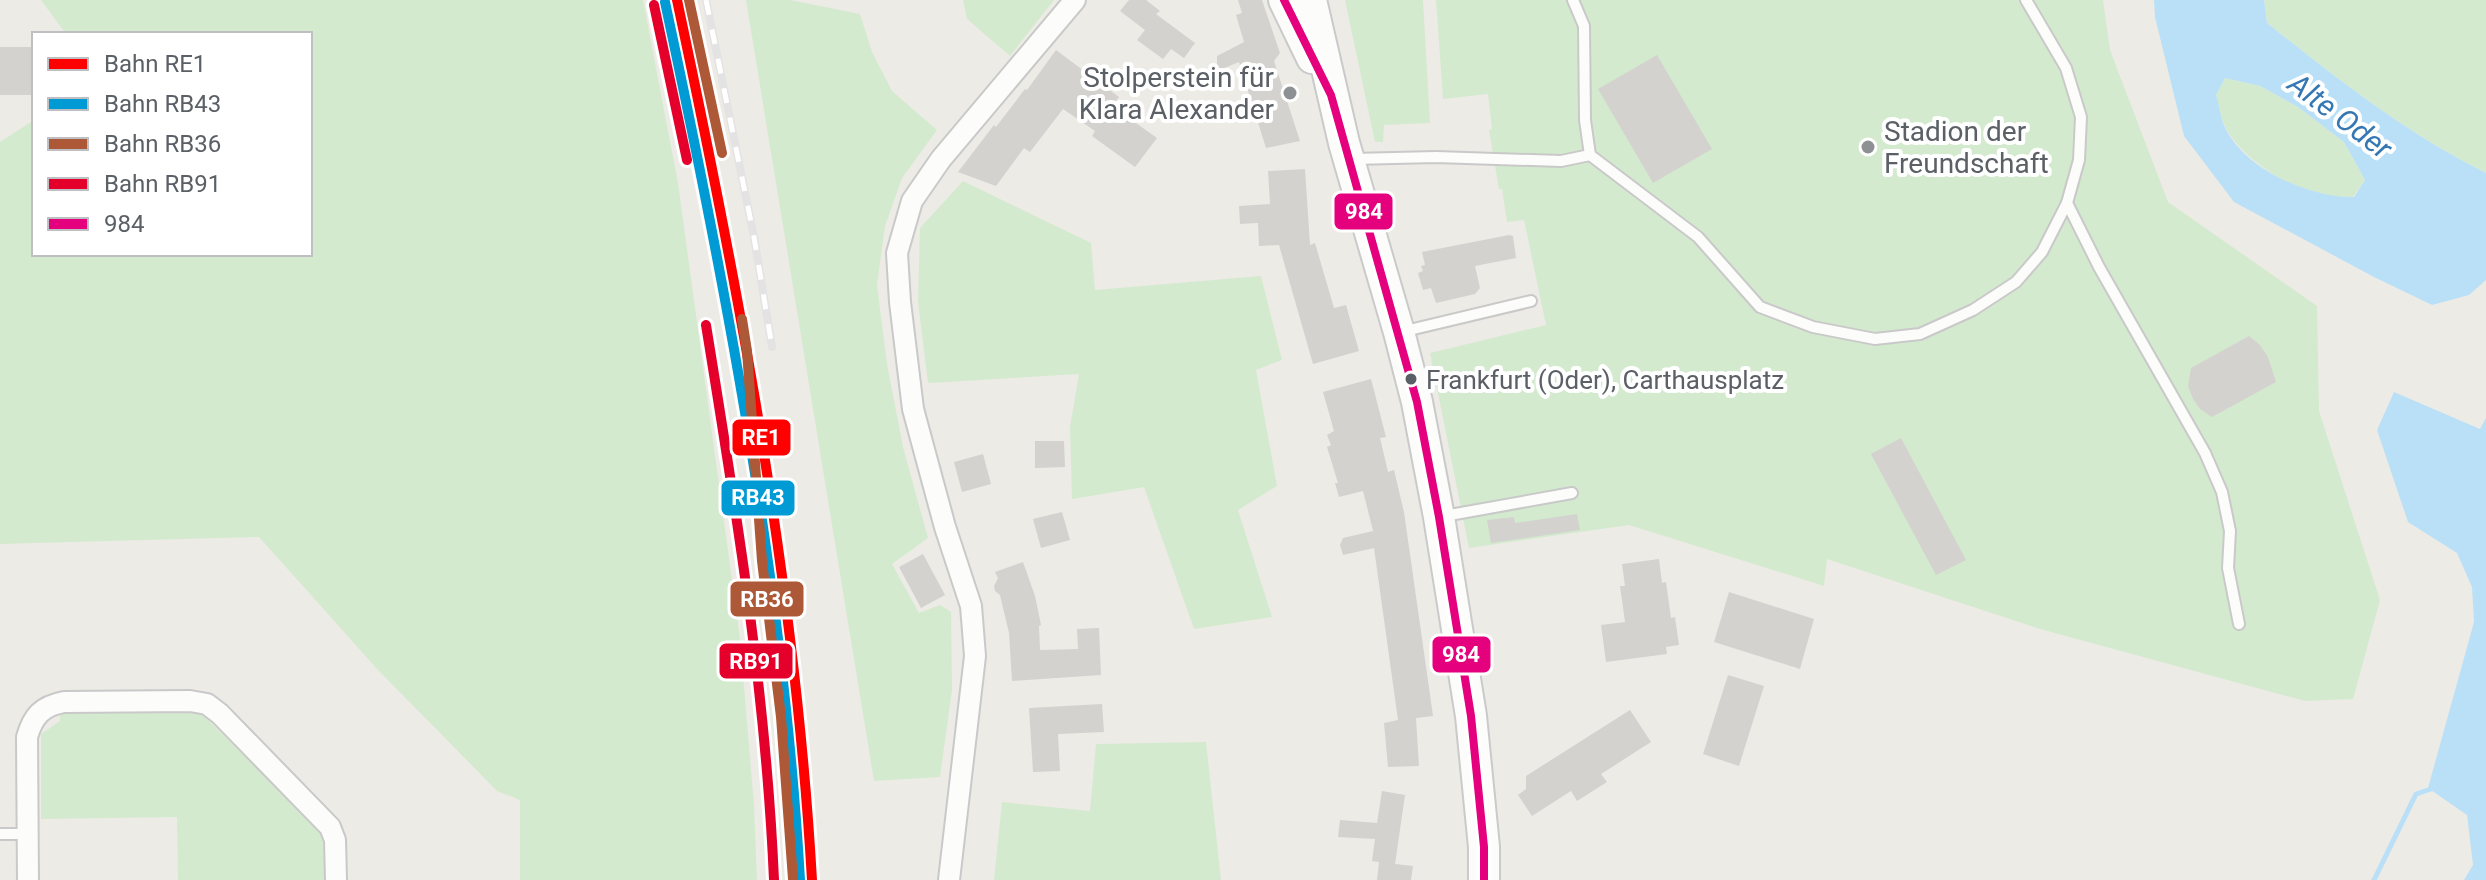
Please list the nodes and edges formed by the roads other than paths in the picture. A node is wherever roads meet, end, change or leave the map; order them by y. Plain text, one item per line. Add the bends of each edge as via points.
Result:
1 (1075, 0) edge
2 (1284, 0) edge
3 (1311, 0) edge
4 (1573, 0) edge
5 (2026, 0) edge
6 (1331, 95) junction
7 (1590, 155) junction
8 (1350, 159) junction
9 (2067, 203) junction
10 (1531, 301) dead end
11 (1399, 332) junction
12 (1572, 493) dead end
13 (1439, 517) junction
14 (2239, 624) dead end
15 (0, 834) edge
16 (28, 834) junction
17 (28, 880) edge
18 (336, 880) edge
19 (949, 880) edge
20 (1484, 880) edge

1 - 19 street via 941,159 912,201 897,253 913,409 971,606 975,656
2 - 6 street
3 - 6 street
4 - 7 lane via 1584,26
5 - 9 lane via 2066,68 2081,117 2079,160
6 - 8 street
7 - 8 lane via 1561,161
7 - 9 lane via 1698,237 1760,307 1813,327 1875,339 1920,334 1973,310 2016,282 2042,252
8 - 11 street
9 - 14 lane via 2222,492
10 - 11 lane
11 - 13 street
12 - 13 lane
13 - 20 street via 1471,716
15 - 16 lane
16 - 17 street
16 - 18 street via 27,737 33,719 49,705 190,701 207,704 220,714 320,815 335,840

